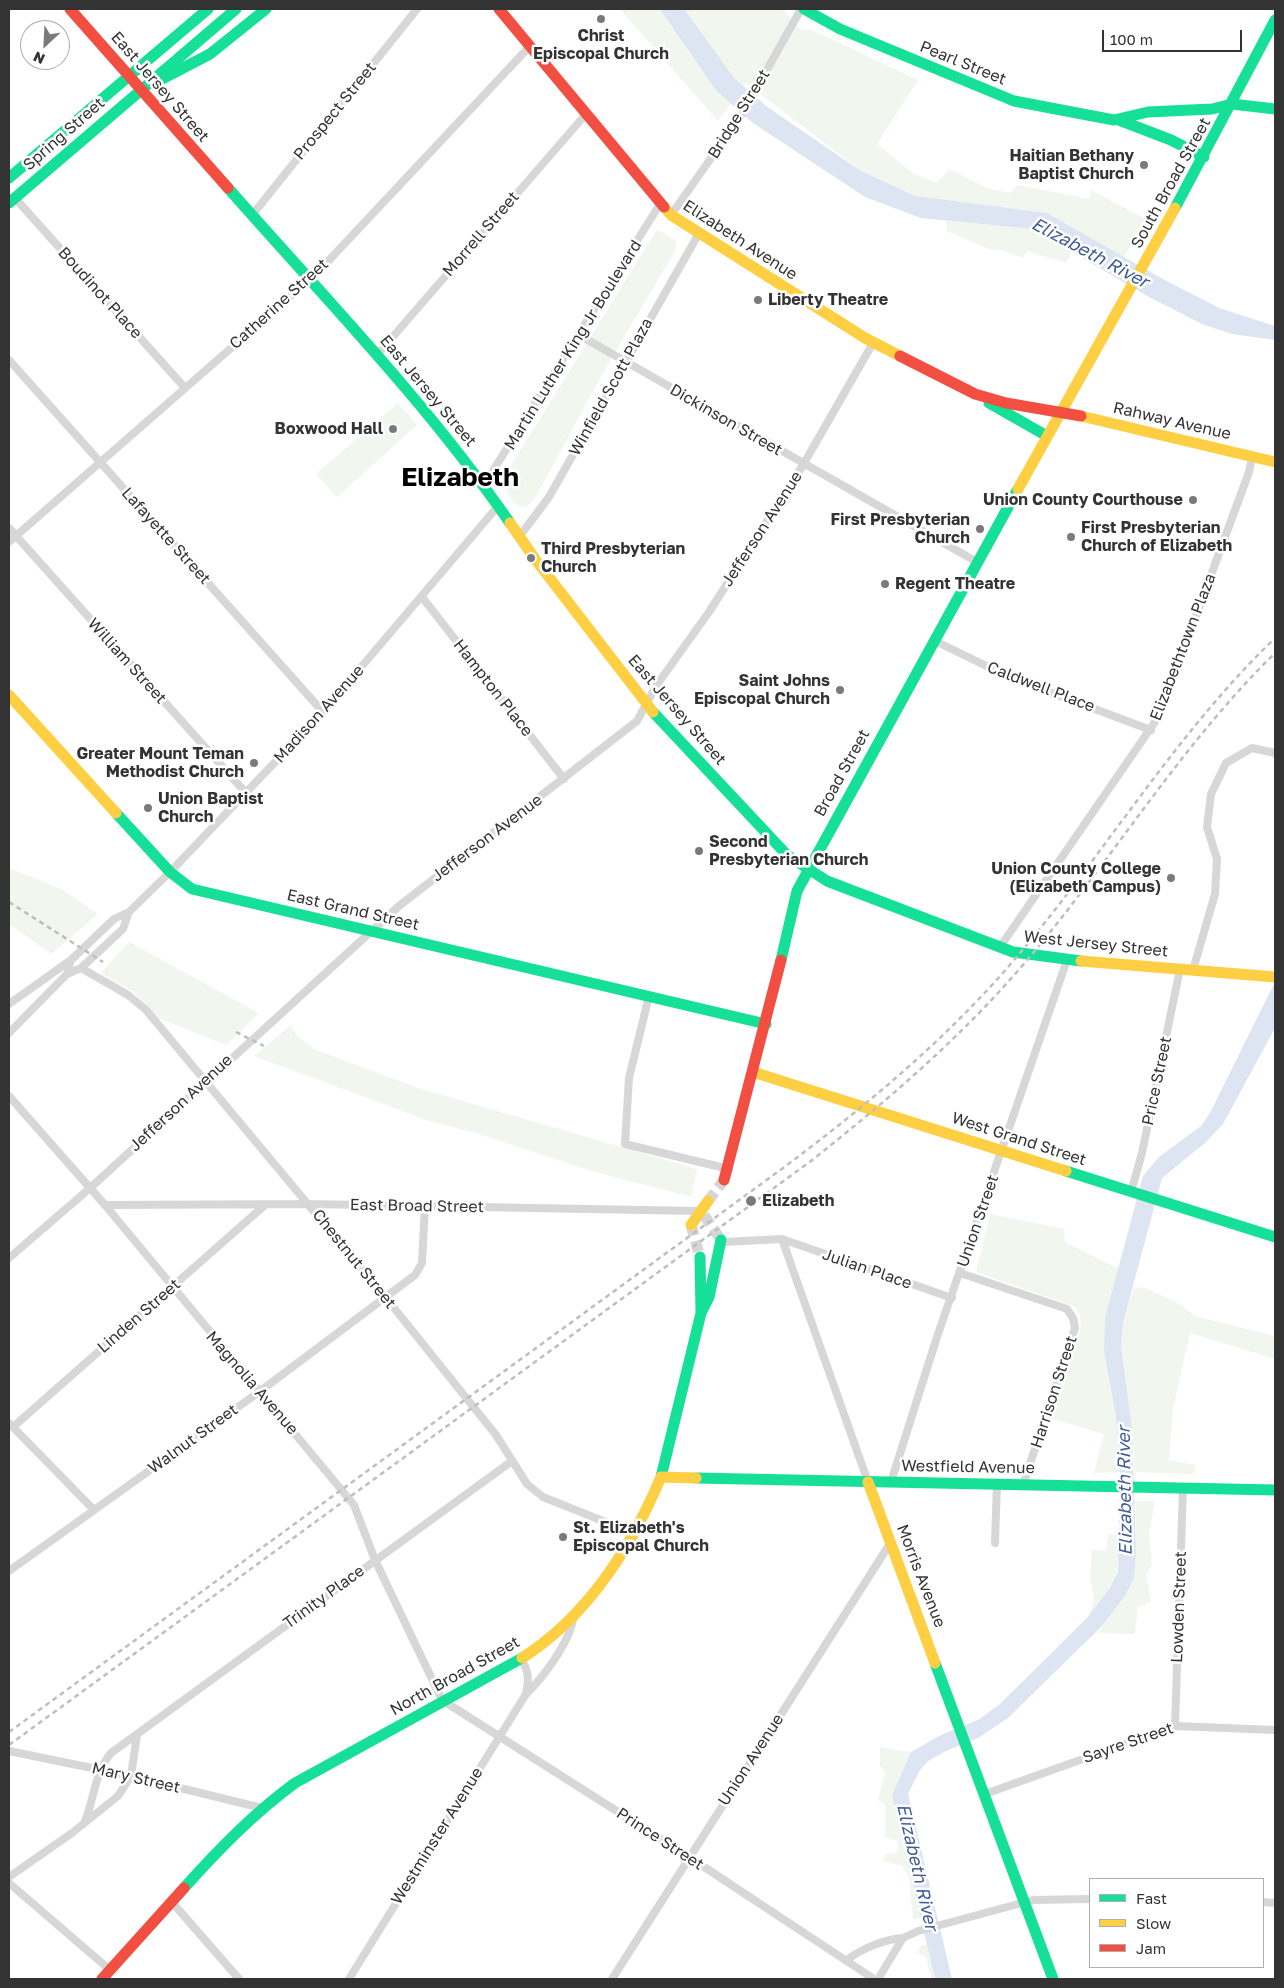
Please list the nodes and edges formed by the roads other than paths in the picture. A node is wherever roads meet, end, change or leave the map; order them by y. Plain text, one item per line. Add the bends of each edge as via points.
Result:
1 (70, 9) edge
2 (198, 9) edge
3 (208, 9) edge
4 (236, 9) edge
5 (266, 9) edge
6 (417, 9) edge
7 (498, 9) edge
8 (802, 9) edge
9 (1275, 20) edge
10 (178, 34) junction
11 (530, 46) junction
12 (129, 76) junction
13 (140, 89) junction
14 (1232, 104) junction
15 (1275, 109) edge
16 (586, 114) junction
17 (1119, 120) junction
18 (1204, 157) junction
19 (9, 178) edge
20 (12, 201) edge
21 (660, 204) junction
22 (254, 214) junction
23 (671, 215) junction
24 (698, 235) junction
25 (309, 278) junction
26 (579, 335) junction
27 (873, 343) junction
28 (376, 355) junction
29 (9, 360) edge
30 (624, 362) junction
31 (185, 388) junction
32 (975, 394) junction
33 (1062, 411) junction
34 (1047, 436) junction
35 (1252, 457) junction
36 (101, 462) junction
37 (1275, 462) edge
38 (803, 465) junction
39 (484, 485) junction
40 (498, 506) junction
41 (9, 528) edge
42 (15, 536) junction
43 (519, 537) junction
44 (9, 542) edge
45 (977, 562) junction
46 (422, 597) junction
47 (933, 640) junction
48 (9, 695) edge
49 (647, 706) junction
50 (323, 712) junction
51 (1152, 730) junction
52 (1275, 753) edge
53 (564, 779) junction
54 (246, 793) junction
55 (808, 870) junction
56 (170, 872) junction
57 (129, 912) junction
58 (371, 931) junction
59 (1000, 947) junction
60 (71, 960) junction
61 (1067, 960) junction
62 (81, 968) junction
63 (1180, 970) junction
64 (1193, 970) junction
65 (67, 974) junction
66 (1275, 977) edge
67 (649, 996) junction
68 (9, 1004) edge
69 (766, 1024) junction
70 (9, 1033) edge
71 (753, 1072) junction
72 (205, 1081) junction
73 (9, 1096) edge
74 (1001, 1151) junction
75 (729, 1169) junction
76 (724, 1180) tunnel mouth
77 (89, 1188) junction
78 (1135, 1193) junction
79 (708, 1201) tunnel mouth
80 (309, 1204) junction
81 (105, 1205) junction
82 (265, 1205) junction
83 (425, 1206) junction
84 (702, 1213) junction
85 (691, 1225) dead end
86 (1275, 1237) edge
87 (782, 1239) junction
88 (722, 1241) joint
89 (700, 1257) tunnel mouth
90 (9, 1258) edge
91 (960, 1273) junction
92 (172, 1288) junction
93 (386, 1298) junction
94 (952, 1298) junction
95 (701, 1314) junction
96 (259, 1392) junction
97 (11, 1425) edge
98 (512, 1461) junction
99 (661, 1477) junction
100 (868, 1482) junction
101 (891, 1482) junction
102 (997, 1484) junction
103 (1023, 1485) junction
104 (1182, 1488) junction
105 (1275, 1490) edge
106 (94, 1510) junction
107 (633, 1533) junction
108 (891, 1542) junction
109 (995, 1543) dead end
110 (375, 1560) junction
111 (9, 1571) edge
112 (573, 1618) junction
113 (520, 1659) junction
114 (526, 1694) junction
115 (444, 1701) junction
116 (1175, 1726) junction
117 (1275, 1730) edge
118 (137, 1734) junction
119 (499, 1736) junction
120 (9, 1751) edge
121 (100, 1769) junction
122 (131, 1776) junction
123 (985, 1794) junction
124 (262, 1808) junction
125 (85, 1822) junction
126 (689, 1857) junction
127 (9, 1877) edge
128 (9, 1883) edge
129 (1089, 1899) edge
130 (172, 1902) junction
131 (1025, 1902) junction
132 (903, 1938) junction
133 (846, 1961) junction
134 (110, 1970) junction
135 (102, 1979) edge
136 (238, 1979) edge
137 (349, 1979) edge
138 (612, 1979) edge
139 (874, 1979) edge
140 (878, 1979) edge
141 (1053, 1979) edge

1 - 12 main road, East Jersey Street
2 - 10 main road
3 - 10 main road
4 - 13 main road
5 - 13 main road via 210,54
6 - 22 street, Prospect Street
7 - 11 main road, Elizabeth Avenue
8 - 17 main road, Pearl Street via 840,29 994,94 1014,101
8 - 23 street, Bridge Street via 742,114
9 - 14 main road, South Broad Street
10 - 12 main road, Spring Street
11 - 16 main road, Elizabeth Avenue
11 - 25 street, Catherine Street
12 - 13 main road, East Jersey Street
12 - 19 main road, Spring Street
13 - 20 main road, Spring Street
13 - 22 main road, East Jersey Street
14 - 15 main road, Pearl Street
14 - 17 main road, Pearl Street via 1212,109 1148,112
14 - 18 main road, South Broad Street
16 - 21 main road, Elizabeth Avenue
16 - 28 street, Morrell Street
17 - 18 main road, Pearl Street
18 - 33 main road, South Broad Street
20 - 31 street, Boudinot Place
21 - 23 main road, Elizabeth Avenue
21 - 26 street, Martin Luther King Jr Boulevard
22 - 25 main road, East Jersey Street
23 - 24 main road, Elizabeth Avenue
24 - 27 main road, Elizabeth Avenue
24 - 30 street, Winfield Scott Plaza
25 - 28 main road, East Jersey Street
25 - 31 street, Catherine Street
26 - 30 street, Dickinson Street
26 - 39 street, Martin Luther King Jr Boulevard
27 - 32 main road, Elizabeth Avenue
27 - 38 street, Jefferson Avenue
28 - 39 main road, East Jersey Street
29 - 36 street, Lafayette Street
30 - 38 street, Dickinson Street
30 - 43 street, Winfield Scott Plaza via 549,497
31 - 36 street, Catherine Street
32 - 33 main road, Elizabeth Avenue via 1006,403
32 - 34 main road
33 - 34 main road, Broad Street
33 - 35 main road, Rahway Avenue
34 - 45 main road, Broad Street
35 - 37 main road, Rahway Avenue
35 - 51 street, Elizabethtown Plaza via 1195,620
36 - 42 street, Catherine Street
36 - 50 street, Lafayette Street
38 - 45 street, Dickinson Street
38 - 49 street, Jefferson Avenue via 656,686
39 - 40 main road, East Jersey Street
40 - 43 main road, East Jersey Street
40 - 46 street, Madison Avenue
41 - 42 street, William Street
42 - 44 street, Catherine Street
42 - 54 street, William Street
43 - 49 main road, East Jersey Street
45 - 47 main road, Broad Street
46 - 50 street, Madison Avenue
46 - 53 street, Hampton Place
47 - 51 street, Caldwell Place via 1009,677
47 - 55 main road, Broad Street
48 - 56 main road, East Grand Street
49 - 53 street, Jefferson Avenue via 630,728
49 - 55 main road, East Jersey Street via 787,855
50 - 54 street, Madison Avenue
51 - 59 street, Elizabethtown Plaza
52 - 64 street via 1249,749 1226,763 1211,794 1207,827 1217,859 1215,894
53 - 58 street, Jefferson Avenue via 408,898
54 - 56 street, Madison Avenue
55 - 59 main road, West Jersey Street via 827,881
55 - 69 main road, Broad Street via 797,892
56 - 57 street, Madison Avenue
56 - 58 main road, East Grand Street via 192,889
57 - 60 street, Madison Avenue via 114,919
57 - 62 street, Madison Avenue via 123,929
58 - 67 main road, East Grand Street
58 - 72 street, Jefferson Avenue
59 - 61 main road, West Jersey Street
60 - 65 street, Madison Avenue
60 - 68 street
61 - 63 main road, West Jersey Street
61 - 74 street, Union Street
62 - 65 street, Madison Avenue
62 - 72 street, Chestnut Street via 128,995 146,1010
63 - 64 main road, West Jersey Street
63 - 78 street, Price Street
64 - 66 main road, West Jersey Street
65 - 70 street, Madison Avenue
67 - 69 main road, East Grand Street
67 - 75 street via 629,1078 625,1144
69 - 71 main road, Broad Street
71 - 74 main road, West Grand Street
71 - 75 main road, Broad Street
72 - 77 street, Jefferson Avenue
72 - 80 street, Chestnut Street
73 - 77 street, Magnolia Avenue
74 - 78 main road, West Grand Street
74 - 91 street, Union Street
75 - 76 main road, Broad Street
77 - 81 street, Magnolia Avenue
77 - 90 street, Jefferson Avenue
78 - 86 main road, West Grand Street
79 - 84 main road
80 - 82 street, East Broad Street
80 - 83 street, East Broad Street
80 - 93 street, Chestnut Street
81 - 82 street, East Broad Street
81 - 92 street, Magnolia Avenue
82 - 92 street, Linden Street
83 - 84 street, East Broad Street
83 - 93 street, Walnut Street via 420,1269
84 - 85 main road
87 - 88 street
87 - 94 street, Julian Place
87 - 100 street, Morris Avenue
88 - 95 main road, North Broad Street via 709,1297
89 - 95 main road, North Broad Street
91 - 94 street, Union Street
91 - 103 street, Harrison Street via 1067,1309 1073,1318 1075,1328
92 - 96 street, Magnolia Avenue
92 - 97 street, Linden Street
93 - 96 street, Walnut Street
93 - 98 street, Chestnut Street via 496,1435
94 - 101 street, Union Street
95 - 99 main road, North Broad Street
96 - 106 street, Walnut Street
96 - 110 street, Magnolia Avenue via 354,1505
97 - 106 street
98 - 107 street, Chestnut Street via 534,1492
98 - 110 street, Trinity Place
99 - 100 main road, Westfield Avenue
99 - 107 main road, North Broad Street
100 - 101 main road, Westfield Avenue
100 - 108 main road, Morris Avenue
101 - 102 main road, Westfield Avenue
102 - 103 main road, Westfield Avenue
102 - 109 street
103 - 104 main road, Westfield Avenue
104 - 105 main road, Westfield Avenue
104 - 116 street, Lowden Street
106 - 111 street, Walnut Street
107 - 112 main road, North Broad Street
108 - 123 main road, Morris Avenue
108 - 126 street, Union Avenue
110 - 115 street, Magnolia Avenue
110 - 118 street, Trinity Place
112 - 113 main road, North Broad Street
112 - 114 street, Westminster Avenue via 567,1636 538,1682
113 - 114 street, Westminster Avenue via 527,1668 529,1679
113 - 115 main road, North Broad Street
114 - 119 street, Westminster Avenue
115 - 119 street, Prince Street
115 - 124 main road, North Broad Street via 334,1760
116 - 117 street, Sayre Street
116 - 123 street, Sayre Street
118 - 121 street, Trinity Place via 111,1753
118 - 122 street
119 - 126 street, Prince Street
119 - 137 street, Westminster Avenue
120 - 121 street, Mary Street
121 - 122 street, Mary Street
121 - 125 street
122 - 124 street, Mary Street
122 - 125 street via 118,1796
123 - 131 main road, Morris Avenue
124 - 130 main road, North Broad Street via 228,1839
125 - 127 street
126 - 133 street, Prince Street
126 - 138 street, Union Avenue
128 - 134 street
129 - 131 street via 1049,1898
130 - 134 main road, North Broad Street
130 - 136 street
131 - 132 street
131 - 141 main road, Morris Avenue
132 - 133 street via 893,1938
132 - 140 street
133 - 139 street, Prince Street
134 - 135 main road, North Broad Street

